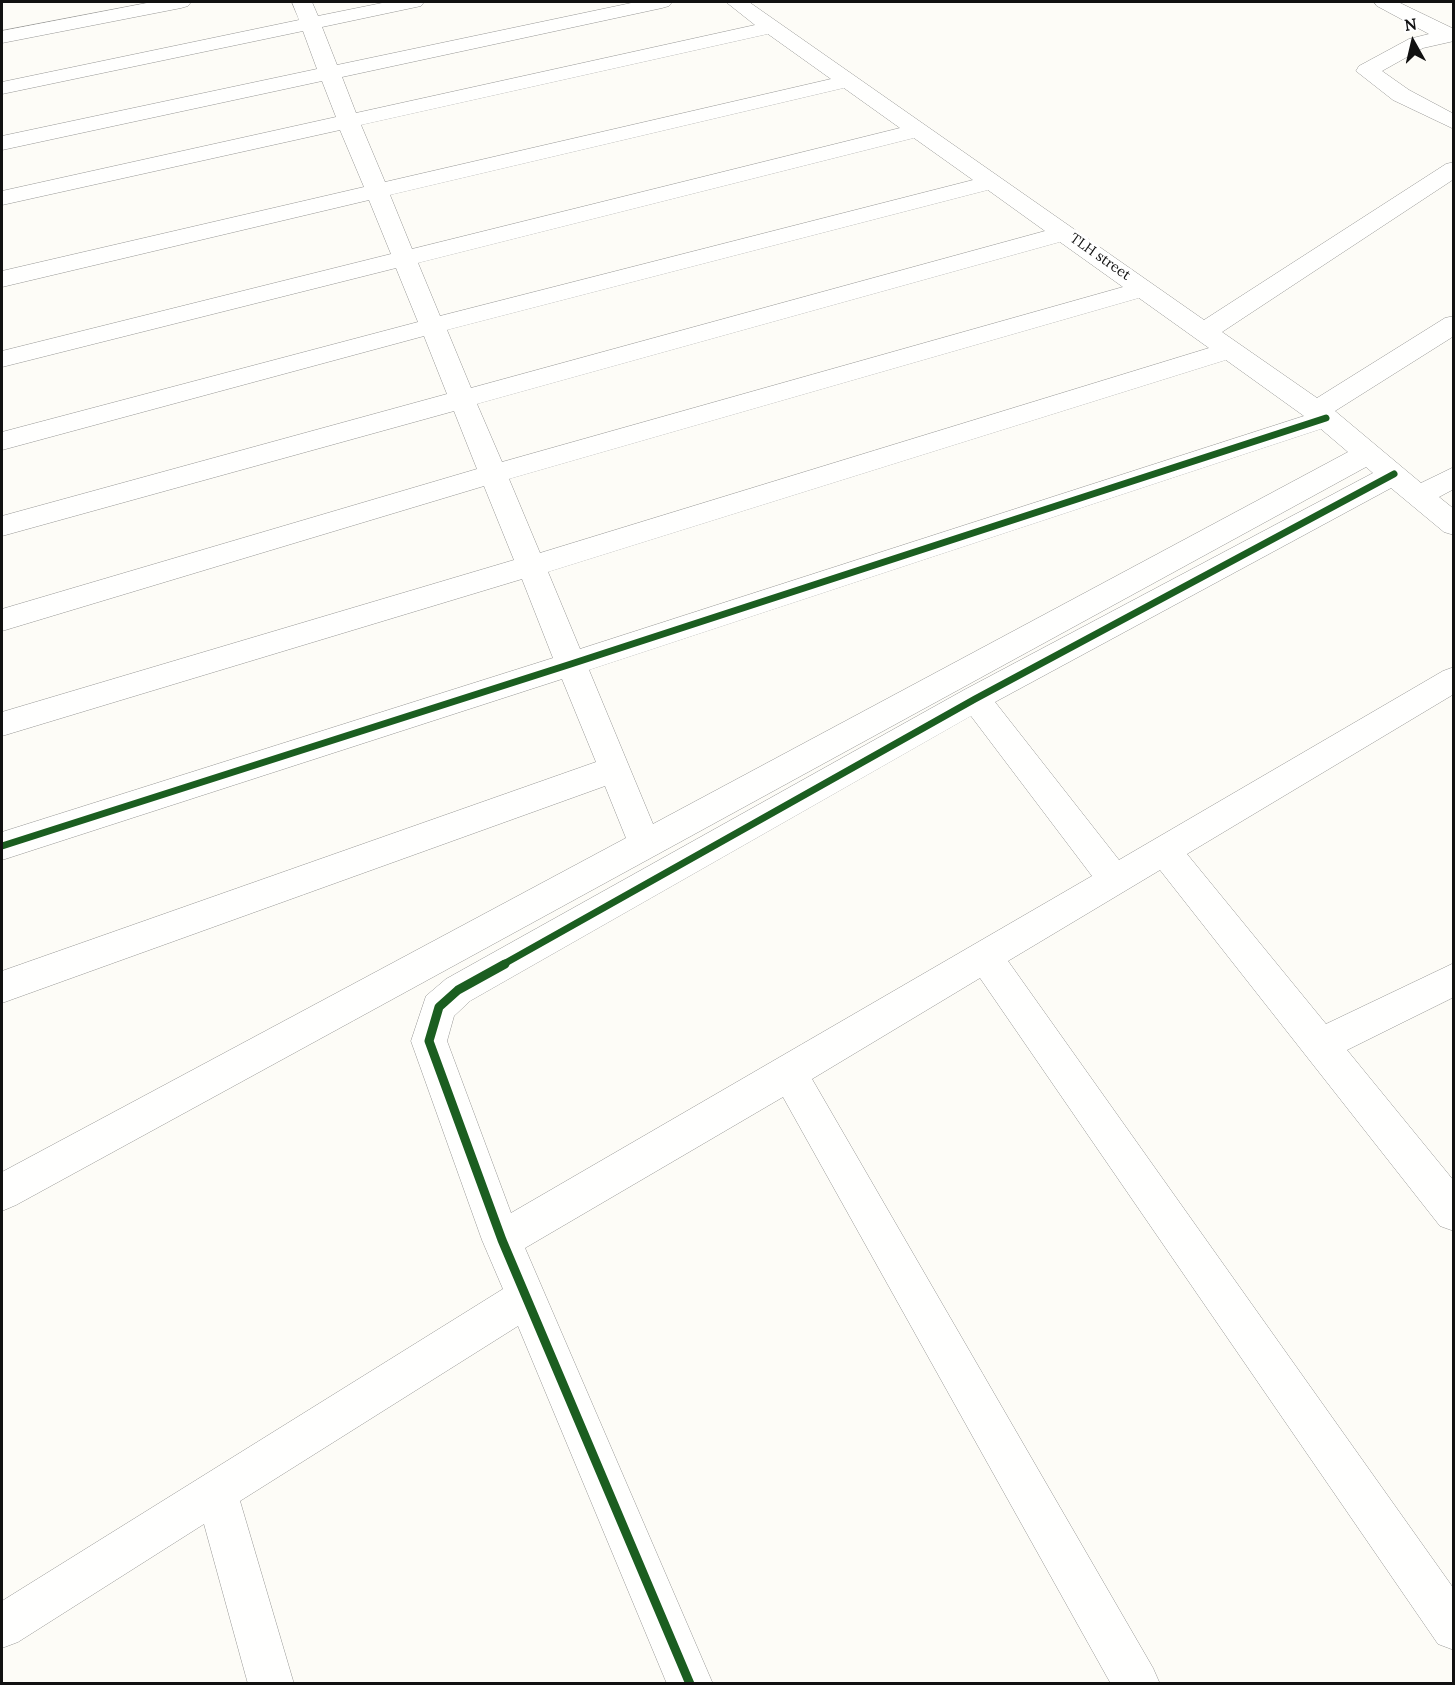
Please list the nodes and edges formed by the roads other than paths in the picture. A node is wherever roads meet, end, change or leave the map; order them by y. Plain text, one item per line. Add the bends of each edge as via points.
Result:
1 (181, 2) edge
2 (414, 2) edge
3 (662, 2) edge
4 (736, 2) edge
5 (1384, 2) edge
6 (306, 12) edge
7 (773, 27) junction
8 (1451, 35) edge
9 (2, 37) edge
10 (330, 72) junction
11 (849, 81) junction
12 (2, 88) edge
13 (348, 121) junction
14 (1454, 123) edge
15 (919, 130) junction
16 (2, 143) edge
17 (1454, 169) edge
18 (993, 182) junction
19 (377, 191) junction
20 (2, 198) edge
21 (1066, 234) junction
22 (404, 258) junction
23 (2, 279) edge
24 (1144, 289) junction
25 (1454, 324) edge
26 (432, 326) junction
27 (1204, 332) junction
28 (1230, 350) junction
29 (2, 359) edge
30 (461, 398) junction
31 (1321, 414) junction
32 (2, 441) edge
33 (493, 474) junction
34 (1394, 474) junction
35 (1454, 477) edge
36 (1454, 525) edge
37 (2, 526) edge
38 (531, 566) junction
39 (2, 620) edge
40 (571, 664) junction
41 (1449, 689) edge
42 (975, 699) junction
43 (2, 724) edge
44 (614, 768) junction
45 (645, 844) junction
46 (2, 846) edge
47 (1164, 850) junction
48 (1114, 880) junction
49 (985, 957) junction
50 (1454, 979) edge
51 (2, 987) edge
52 (1320, 1045) junction
53 (789, 1073) junction
54 (2, 1192) edge
55 (1453, 1210) edge
56 (502, 1240) junction
57 (527, 1297) junction
58 (216, 1492) junction
59 (2, 1626) edge
60 (1454, 1628) edge
61 (271, 1683) edge
62 (690, 1683) edge
63 (1137, 1683) edge

1 - 9 street
2 - 6 street
3 - 10 street
4 - 7 street, TLH street
5 - 8 street
6 - 10 street
6 - 12 street
7 - 11 street, TLH street
7 - 13 street
8 - 14 street via 1416,43 1366,71
10 - 13 street
10 - 16 street
11 - 15 street, TLH street
11 - 19 street
13 - 19 street
13 - 20 street
15 - 18 street, TLH street
15 - 22 street
17 - 27 street
18 - 21 street, TLH street
18 - 26 street
19 - 22 street
19 - 23 street
21 - 24 street, TLH street
21 - 30 street
22 - 26 street
22 - 29 street
24 - 27 street, TLH street
24 - 33 street
25 - 31 street
26 - 30 street
26 - 32 street
27 - 28 street, TLH street
28 - 31 street, TLH street
28 - 38 street
30 - 33 street
30 - 37 street
31 - 34 street, TLH street
31 - 40 street
33 - 38 street
33 - 39 street
34 - 35 street
34 - 36 street, TLH street
34 - 42 street
34 - 45 street
38 - 40 street
38 - 43 street
40 - 44 street
40 - 46 street
41 - 47 street
42 - 48 street
42 - 56 street via 458,990 439,1006 429,1041
44 - 45 street
44 - 51 street
45 - 54 street
47 - 48 street
47 - 52 street
48 - 49 street
49 - 53 street
49 - 60 street
50 - 52 street
52 - 55 street
53 - 56 street
53 - 63 street
56 - 57 street
57 - 58 street
57 - 62 street
58 - 59 street
58 - 61 street

